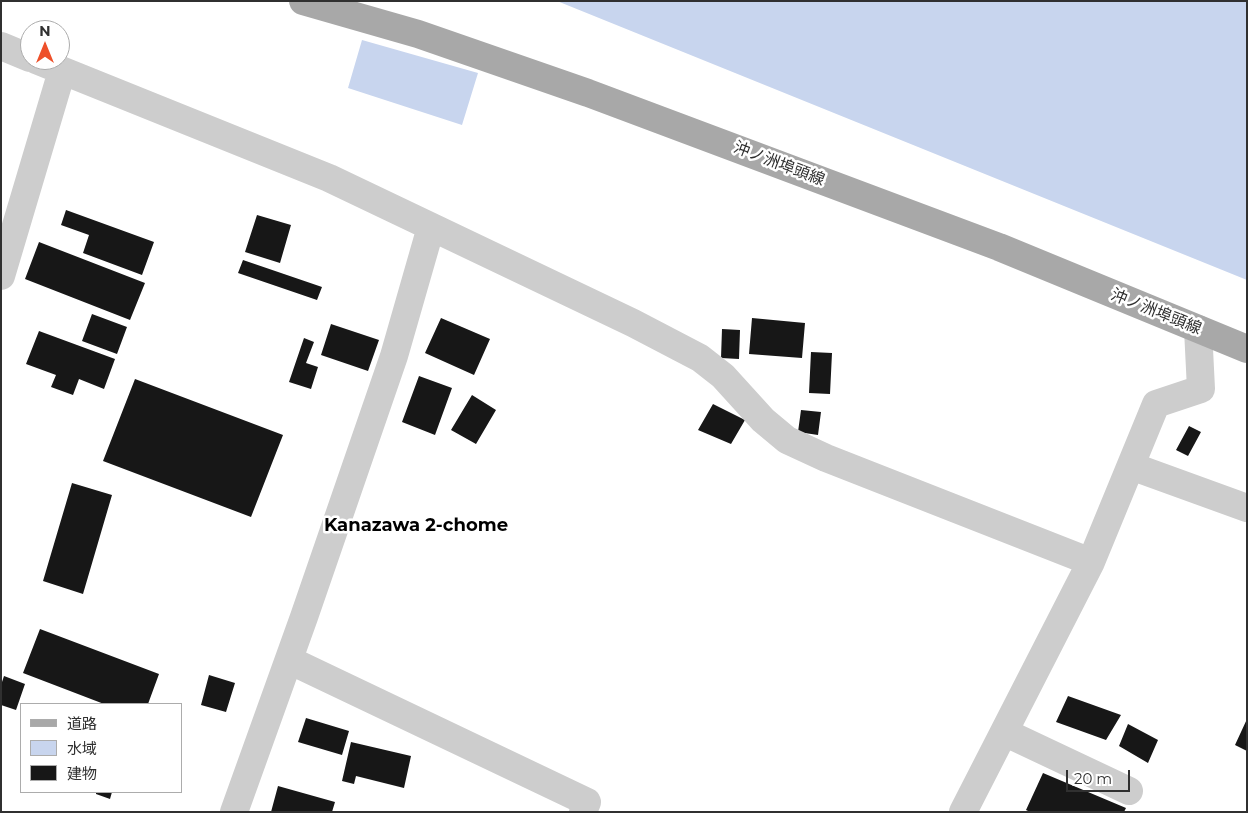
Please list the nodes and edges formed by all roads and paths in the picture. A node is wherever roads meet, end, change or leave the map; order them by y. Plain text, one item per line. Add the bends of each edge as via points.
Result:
1 (303, 1) edge
2 (1, 46) edge
3 (20, 54) edge
4 (62, 71) joint
5 (431, 226) junction
6 (1, 276) edge
7 (1198, 329) junction
8 (1247, 349) edge
9 (1131, 466) junction
10 (1247, 508) edge
11 (1090, 562) junction
12 (289, 660) junction
13 (1004, 732) junction
14 (1129, 791) dead end
15 (234, 812) edge
16 (583, 812) edge
17 (963, 812) edge

1 - 7 main road, 沖ノ洲埠頭線 via 418,34 588,93 999,247
2 - 3 street
4 - 5 street via 330,178
4 - 6 street
5 - 11 street via 700,358 723,376 763,420 787,440
5 - 12 street via 394,356
7 - 8 main road, 沖ノ洲埠頭線
7 - 9 street via 1201,389 1156,404
9 - 10 street
9 - 11 street
11 - 13 street
12 - 15 street
12 - 16 street via 587,802
13 - 14 street
13 - 17 street

